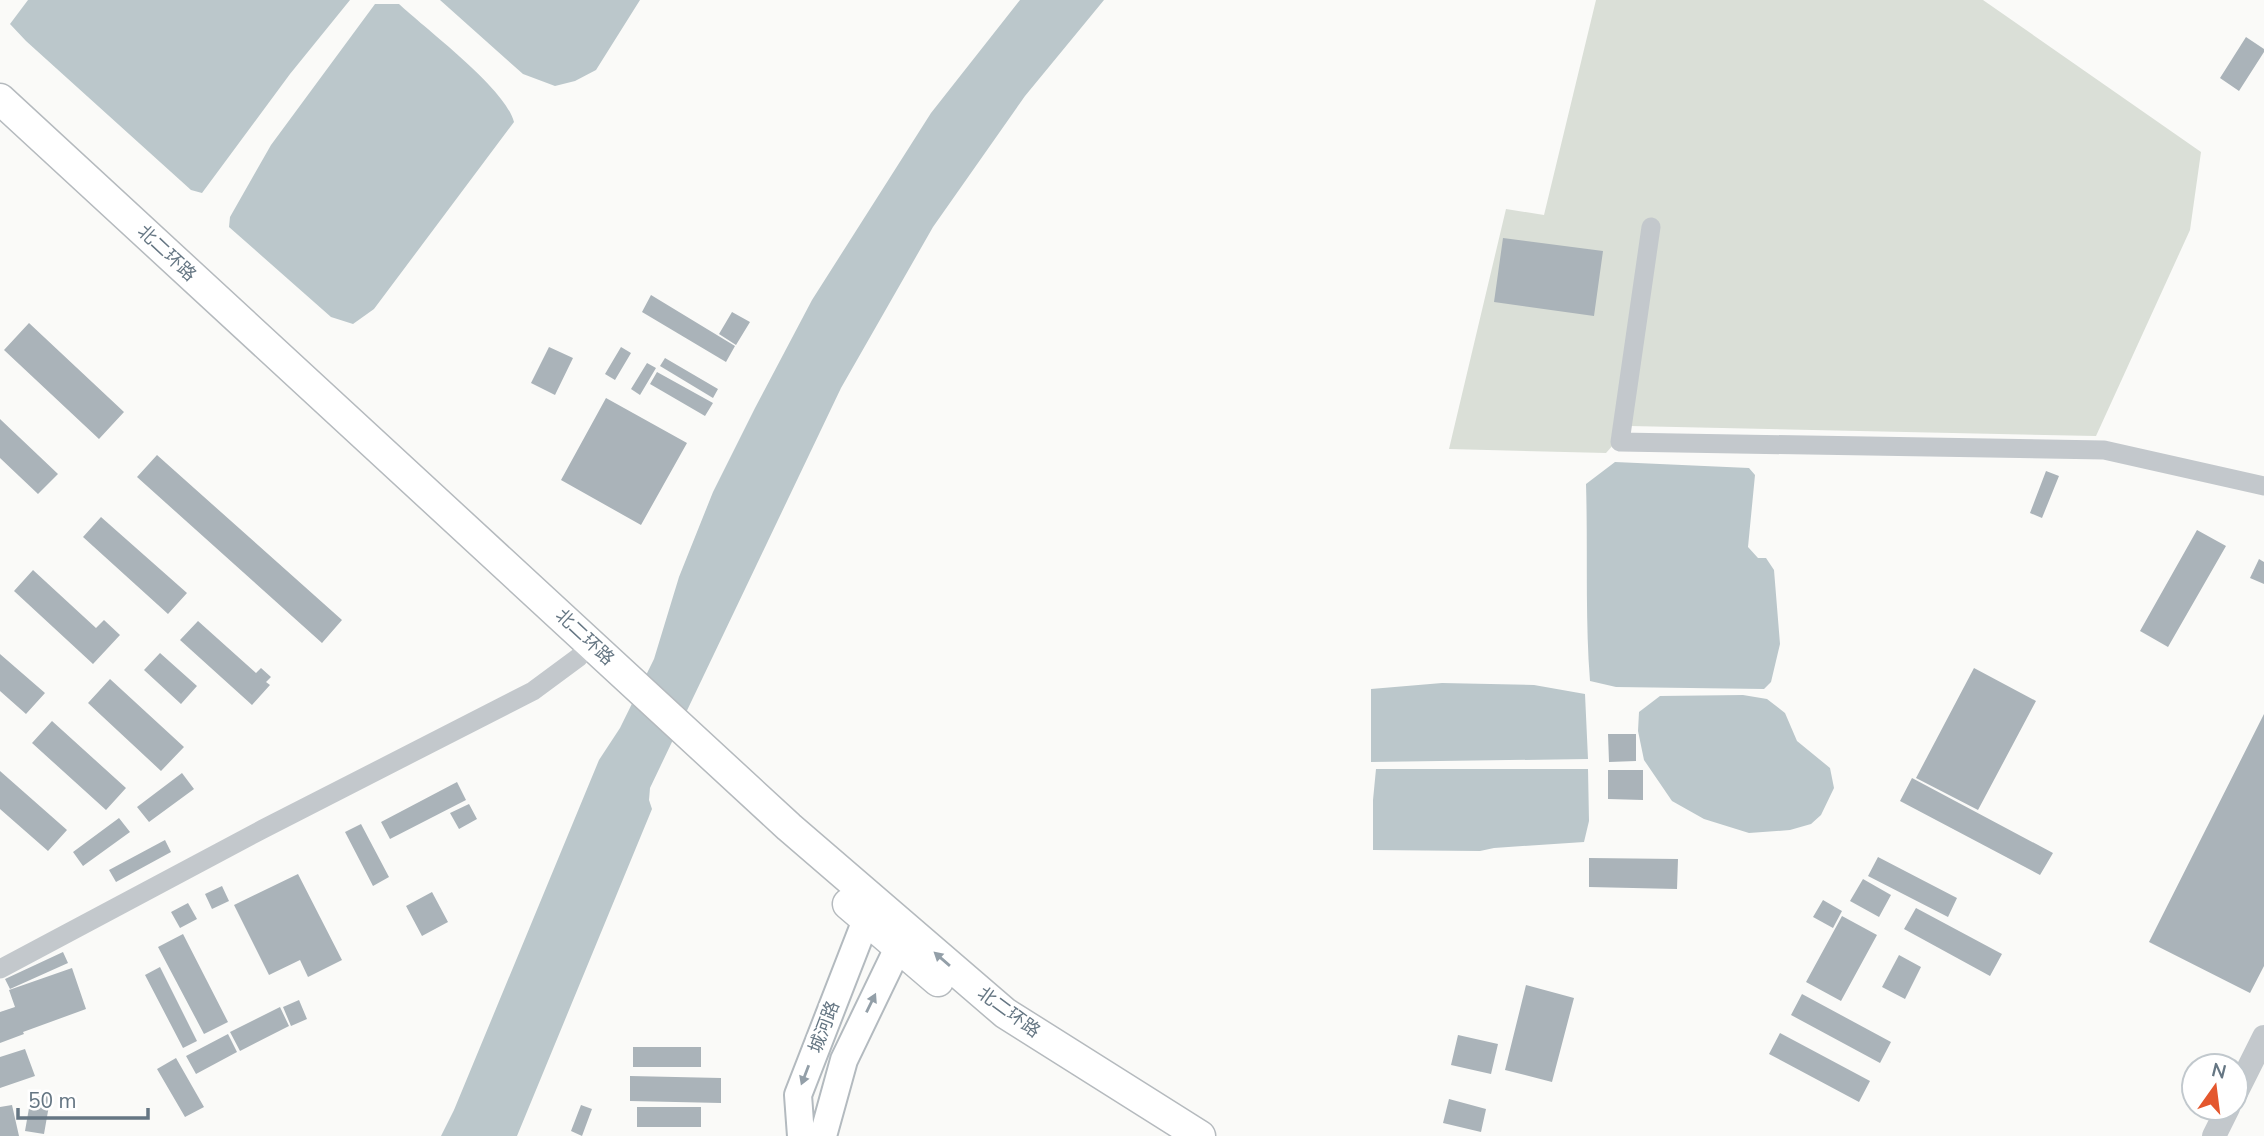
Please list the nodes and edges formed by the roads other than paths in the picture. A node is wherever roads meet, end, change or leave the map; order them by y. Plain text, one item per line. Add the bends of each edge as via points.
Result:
1 (0, 99) edge
2 (0, 125) edge
3 (1651, 227) dead end
4 (2264, 486) edge
5 (579, 657) junction
6 (608, 671) junction
7 (692, 748) junction
8 (866, 920) junction
9 (898, 948) junction
10 (0, 969) edge
11 (2264, 1037) edge
12 (2250, 1065) edge
13 (801, 1136) edge
14 (823, 1136) edge
15 (1160, 1136) edge
16 (1200, 1136) edge

1 - 6 main road, 北二环路
2 - 5 main road, 北二环路
3 - 4 street via 1620,442 2104,450
5 - 6 main road, 北二环路
5 - 10 street via 533,691
6 - 7 main road, 北二环路
7 - 8 main road, 北二环路
16 -> 7 main road, 北二环路 via 1005,1013
8 - 9 main road, 北二环路
8 -> 13 main road, 城河路 via 798,1095
14 -> 9 main road, 城河路 via 844,1060
9 - 15 main road, 北二环路 via 994,1029
11 - 12 street

